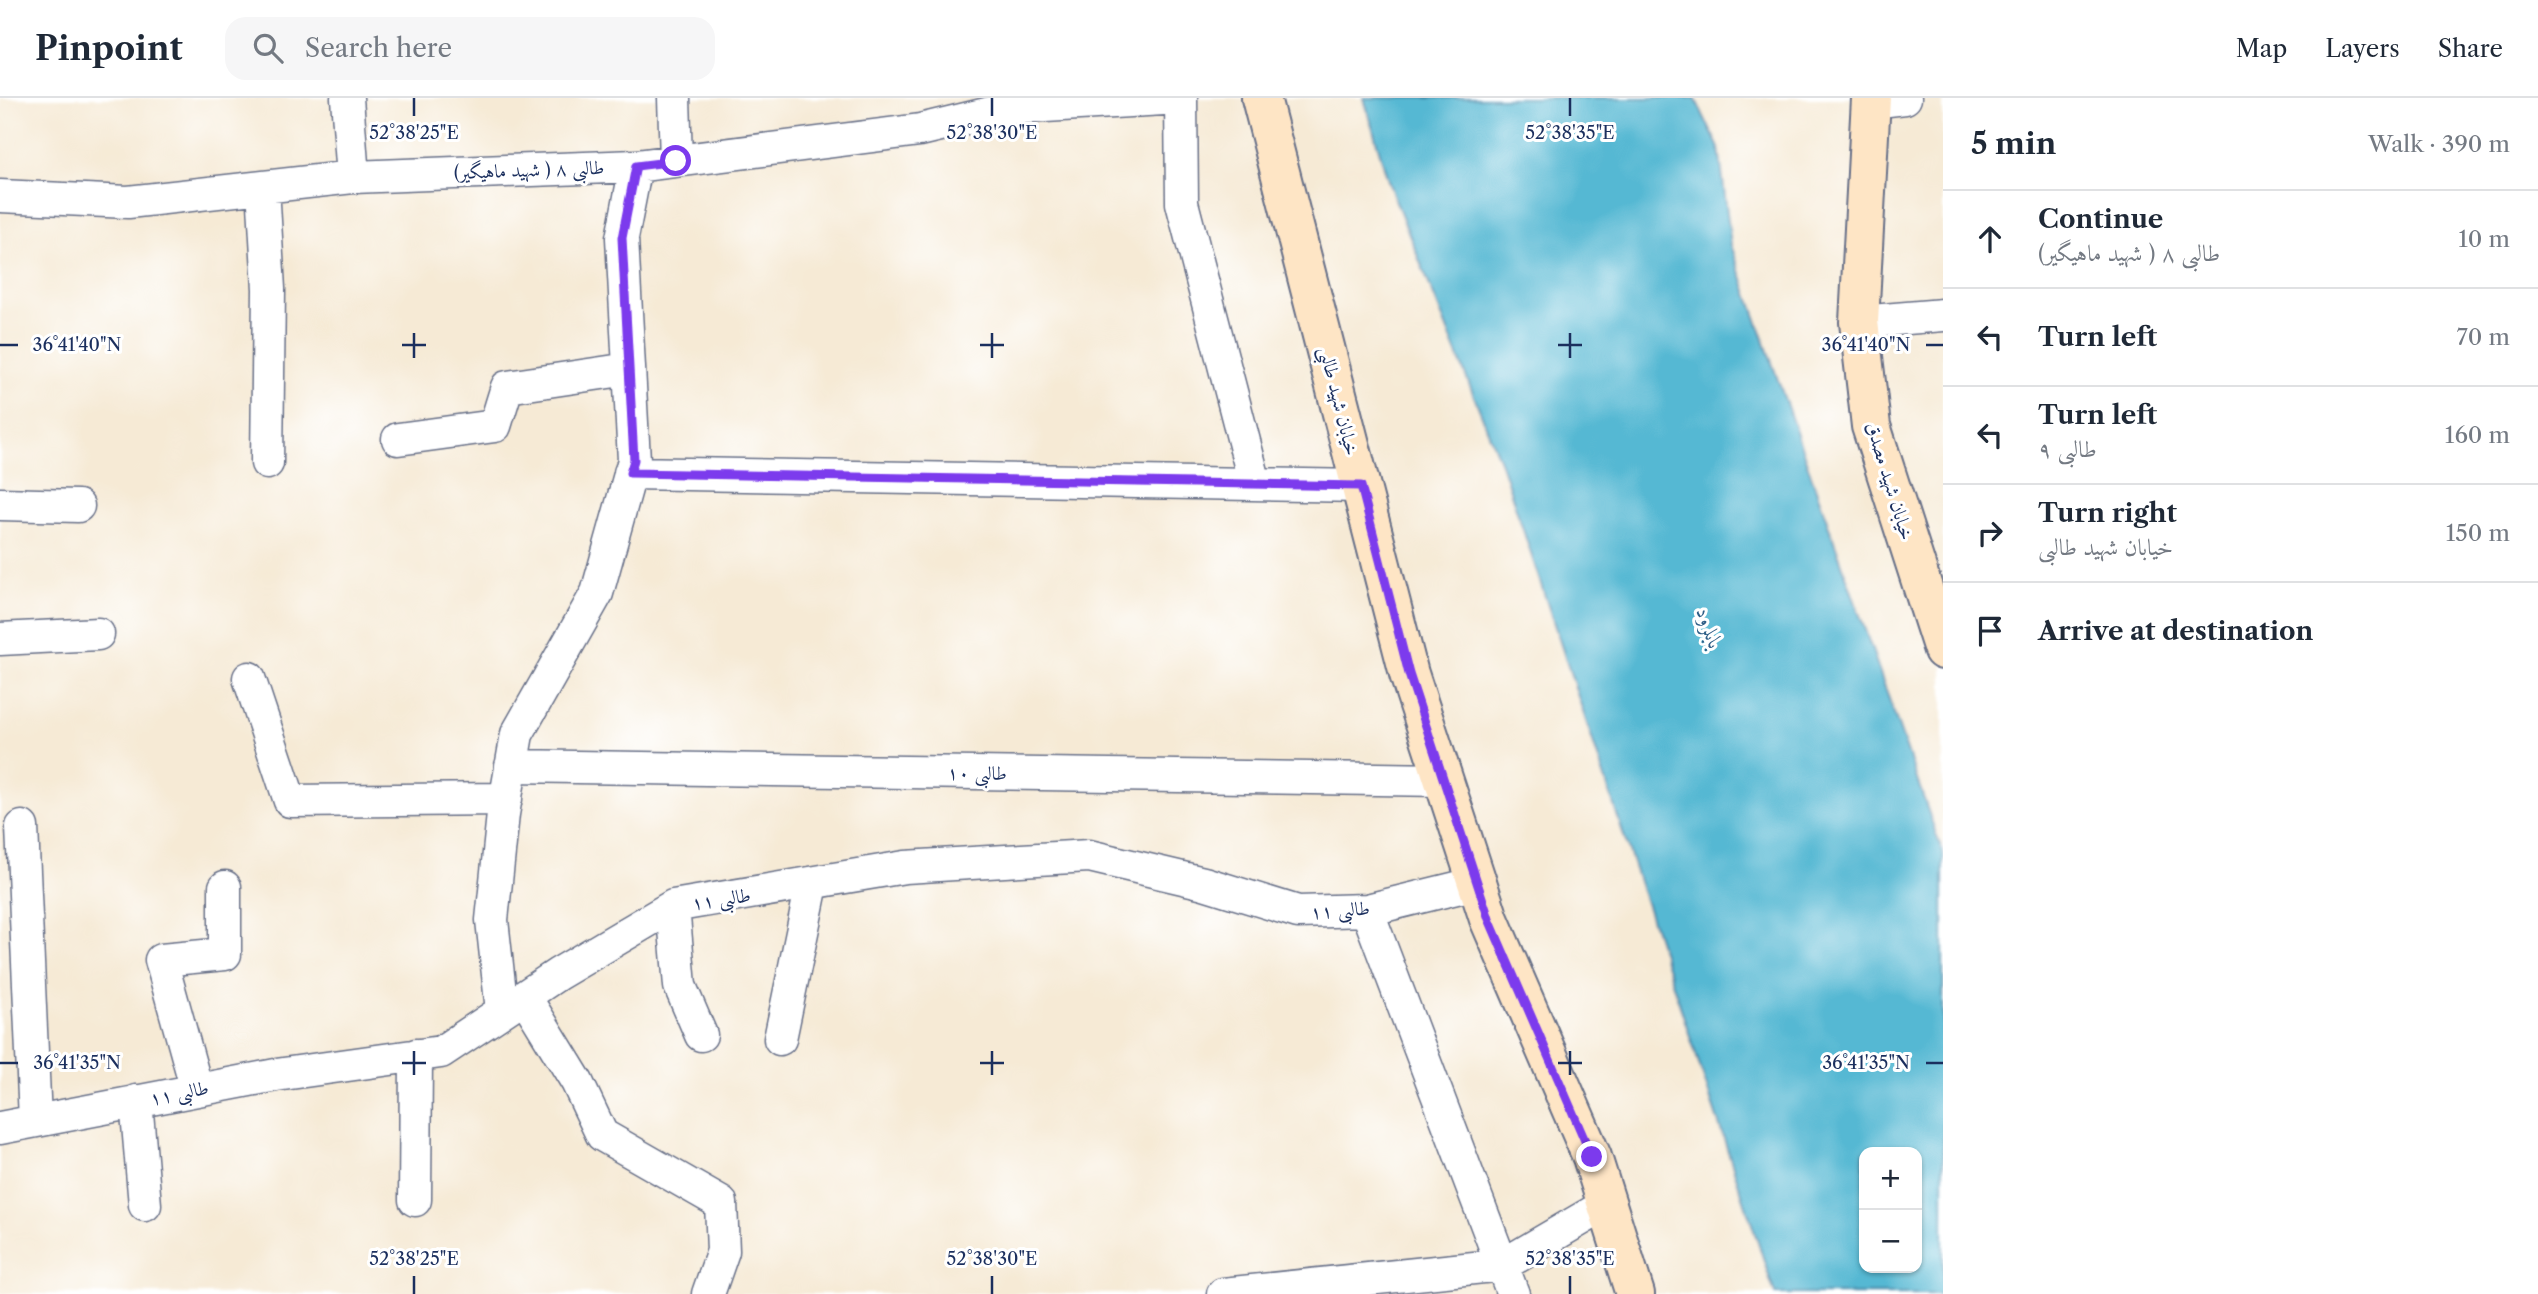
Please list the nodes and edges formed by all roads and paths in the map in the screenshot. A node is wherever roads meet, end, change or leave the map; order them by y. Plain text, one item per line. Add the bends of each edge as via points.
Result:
1 (347, 98) edge
2 (674, 98) edge
3 (1181, 98) edge
4 (1261, 98) edge
5 (1879, 99) edge
6 (986, 106) edge
7 (676, 161) junction
8 (636, 166) junction
9 (354, 177) junction
10 (263, 187) junction
11 (0, 196) edge
12 (1943, 315) edge
13 (1859, 322) junction
14 (629, 369) junction
15 (398, 439) dead end
16 (267, 463) dead end
17 (630, 473) junction
18 (1255, 484) junction
19 (1361, 486) junction
20 (0, 504) edge
21 (78, 506) dead end
22 (98, 634) dead end
23 (0, 639) edge
24 (1943, 650) edge
25 (249, 678) dead end
26 (511, 766) junction
27 (1443, 780) junction
28 (506, 799) junction
29 (22, 827) dead end
30 (1477, 883) junction
31 (812, 884) junction
32 (225, 887) dead end
33 (673, 906) junction
34 (1367, 910) junction
35 (514, 1004) junction
36 (701, 1035) dead end
37 (780, 1040) dead end
38 (416, 1055) junction
39 (197, 1090) junction
40 (136, 1101) junction
41 (35, 1120) junction
42 (0, 1128) edge
43 (415, 1200) dead end
44 (1607, 1204) junction
45 (145, 1205) dead end
46 (1508, 1279) edge
47 (708, 1294) edge
48 (1223, 1294) edge
49 (1634, 1294) edge

1 - 9 street
2 - 7 street
3 - 6 street, طالبی ۸ ( شهید ماهیگیر)
3 - 18 street via 1182,203
4 - 19 street, خیابان شهید طالبی
5 - 13 street, خیابان شهید مصدق
6 - 7 street, طالبی ۸ ( شهید ماهیگیر) via 920,130
7 - 8 street, طالبی ۸ ( شهید ماهیگیر)
8 - 9 street, طالبی ۸ ( شهید ماهیگیر)
8 - 14 street via 622,238
9 - 10 street, طالبی ۸ ( شهید ماهیگیر)
10 - 11 street, طالبی ۸ ( شهید ماهیگیر) via 128,202
10 - 16 street via 269,289
12 - 13 street
13 - 24 street, خیابان شهید مصدق via 1871,426
14 - 15 street via 507,387 495,426
14 - 17 street via 634,460
17 - 18 street
17 - 26 street via 597,593 517,734
18 - 19 street
19 - 27 street, خیابان شهید طالبی via 1409,674
20 - 21 street
22 - 23 street
25 - 28 street via 290,801
26 - 27 street, طالبی ۱۰
26 - 28 street
27 - 30 street, خیابان شهید طالبی
28 - 35 street via 492,920
29 - 41 street
30 - 34 street, طالبی ۱۱
30 - 44 street, خیابان شهید طالبی via 1592,1157
31 - 33 street, طالبی ۱۱
31 - 34 street, طالبی ۱۱ via 905,867 1089,856 1204,883 1298,912
31 - 37 street
32 - 39 street via 225,954 161,960
33 - 35 street, طالبی ۱۱
33 - 36 street via 680,986
34 - 46 street
35 - 38 street, طالبی ۱۱ via 441,1052
35 - 47 street via 576,1082 602,1135 721,1203 723,1251
38 - 39 street, طالبی ۱۱
38 - 43 street
39 - 40 street, طالبی ۱۱
40 - 41 street, طالبی ۱۱
40 - 45 street
41 - 42 street, طالبی ۱۱
44 - 46 street
44 - 49 street, خیابان شهید طالبی
46 - 48 street

